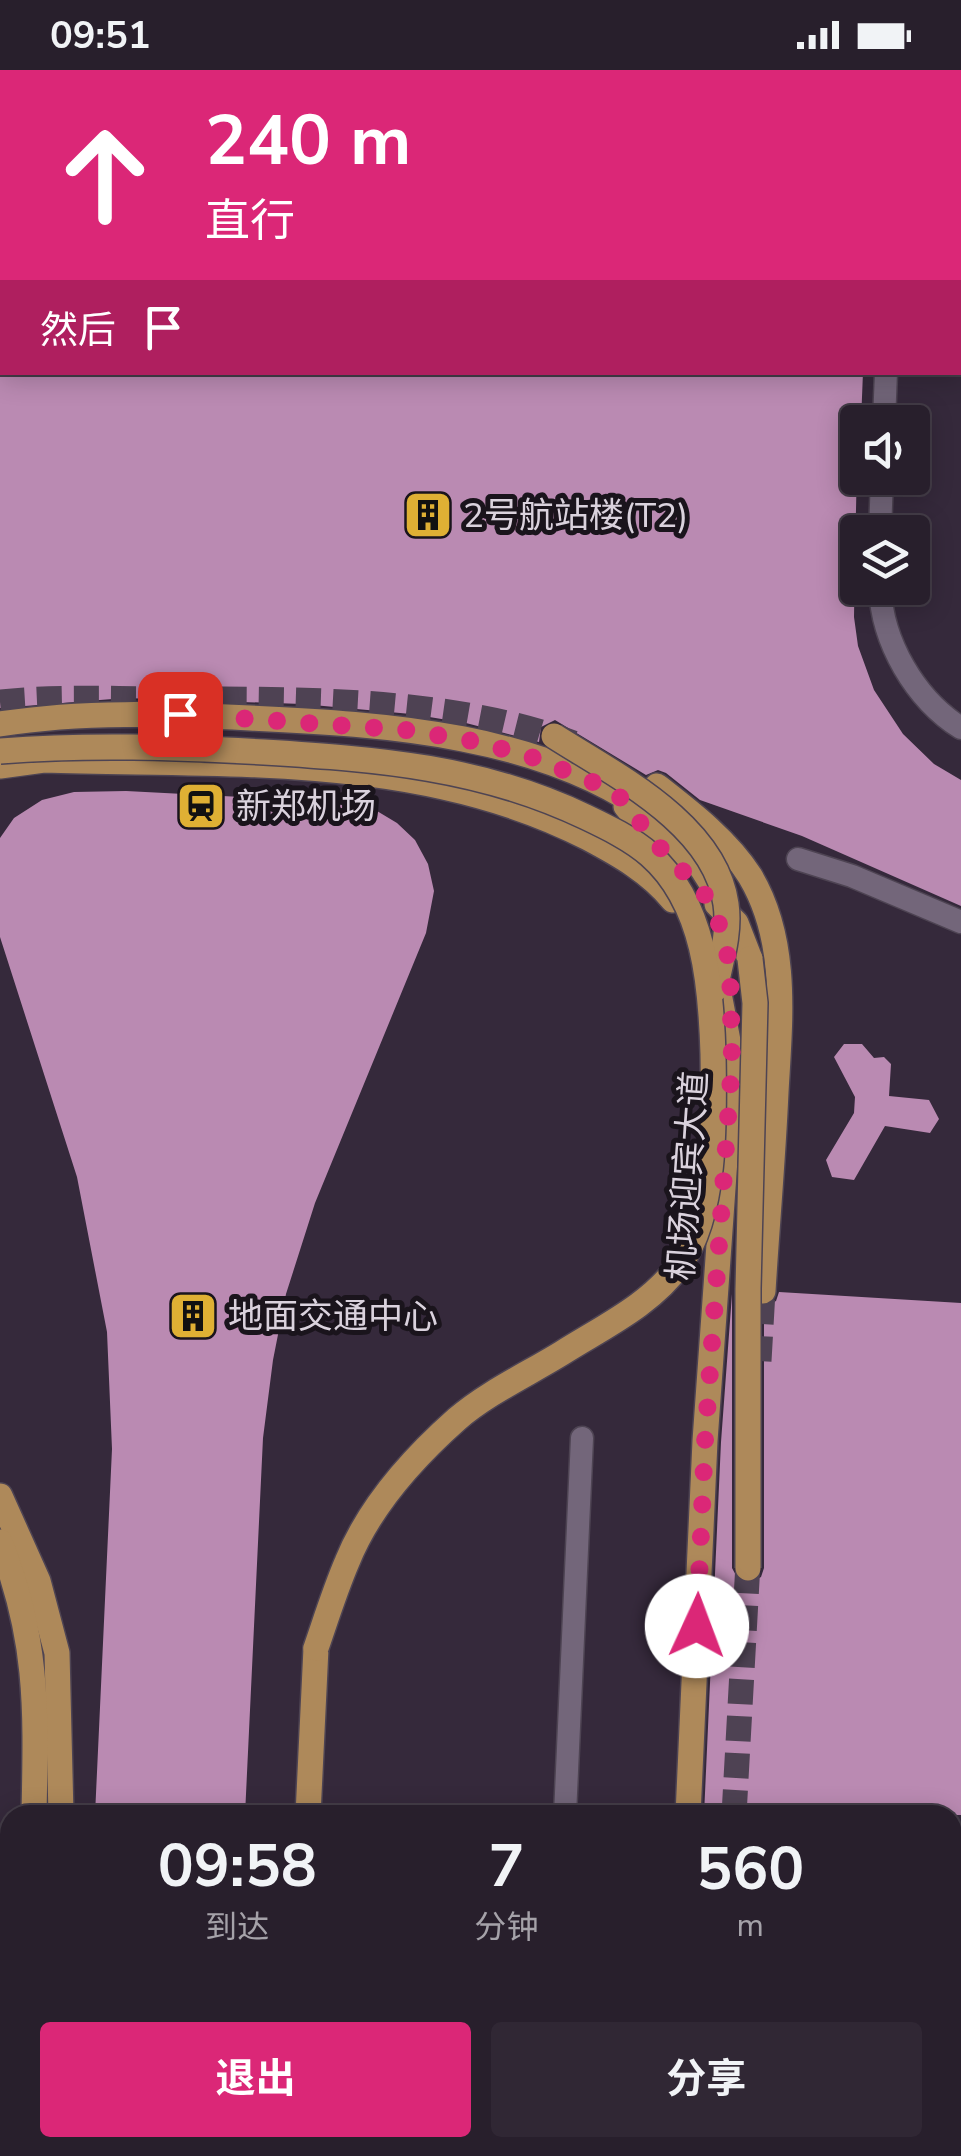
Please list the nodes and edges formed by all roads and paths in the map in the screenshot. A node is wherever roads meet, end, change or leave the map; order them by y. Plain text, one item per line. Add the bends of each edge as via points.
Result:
1 (886, 375) edge
2 (885, 405) edge
3 (881, 605) edge
4 (0, 724) edge
5 (961, 728) edge
6 (554, 736) tunnel mouth
7 (0, 751) edge
8 (0, 766) edge
9 (657, 786) dead end
10 (615, 791) junction
11 (602, 845) junction
12 (670, 860) junction
13 (798, 860) dead end
14 (701, 887) junction
15 (961, 922) edge
16 (736, 923) junction
17 (712, 1003) junction
18 (732, 1062) junction
19 (762, 1290) tunnel mouth
20 (582, 1438) dead end
21 (0, 1496) edge
22 (0, 1542) edge
23 (748, 1568) tunnel mouth
24 (34, 1805) edge
25 (61, 1805) edge
26 (308, 1805) edge
27 (565, 1805) edge
28 (688, 1805) edge

1 - 2 lane
3 - 5 lane via 896,657 942,716
4 - 10 main road via 180,714 406,730 529,756
6 - 17 main road, bridge via 651,798 714,865 726,904 726,937
7 - 17 main road, bridge via 155,746 379,759 530,792 651,856 681,893 702,944
8 - 11 main road, 机场迎宾大道 via 62,760 397,777 460,788 546,816
9 - 19 main road via 748,873 776,944 780,1001
10 - 12 main road
10 - 16 main road via 661,820 708,876
11 - 12 main road
11 - 18 main road, 机场迎宾大道 via 655,878 690,920 713,963
12 - 14 main road
13 - 15 lane
14 - 16 main road
14 - 18 main road via 730,965
16 - 23 main road, bridge via 756,1003
17 - 26 main road, bridge via 710,1154 692,1242 681,1263 634,1309 459,1418 388,1489 348,1558 316,1648
18 - 28 main road, 机场迎宾大道
20 - 27 lane
21 - 25 main road via 38,1581 56,1652
22 - 24 main road via 30,1640

